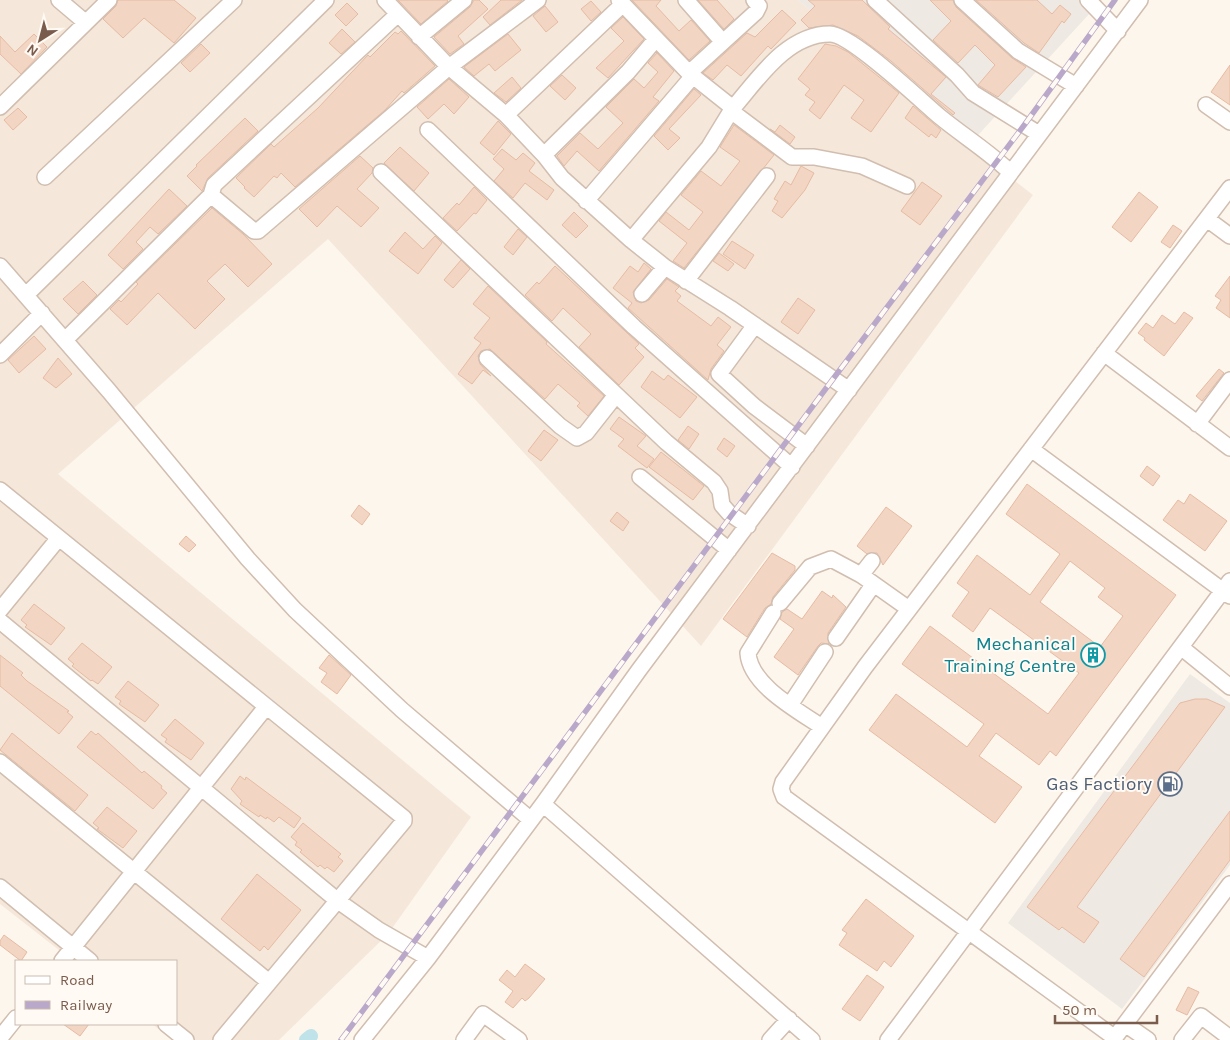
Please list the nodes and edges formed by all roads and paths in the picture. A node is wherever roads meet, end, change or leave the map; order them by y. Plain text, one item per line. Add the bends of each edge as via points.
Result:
1 (59, 0) edge
2 (109, 0) edge
3 (234, 0) edge
4 (326, 0) edge
5 (385, 0) edge
6 (464, 0) edge
7 (538, 0) edge
8 (686, 0) edge
9 (754, 0) edge
10 (875, 0) edge
11 (962, 0) edge
12 (1088, 0) edge
13 (1140, 0) edge
14 (621, 2) edge
15 (398, 14) junction
16 (85, 22) junction
17 (1118, 31) junction
18 (419, 37) junction
19 (656, 40) junction
20 (722, 41) junction
21 (449, 67) junction
22 (691, 75) junction
23 (1076, 86) junction
24 (0, 106) edge
25 (1206, 106) dead end
26 (732, 110) junction
27 (506, 115) junction
28 (1230, 122) edge
29 (428, 130) dead end
30 (1039, 134) junction
31 (544, 155) junction
32 (381, 172) dead end
33 (1010, 172) junction
34 (767, 176) dead end
35 (45, 178) dead end
36 (907, 186) dead end
37 (1230, 188) edge
38 (210, 195) junction
39 (586, 201) junction
40 (1207, 219) junction
41 (1230, 236) edge
42 (631, 240) junction
43 (665, 267) junction
44 (1, 268) edge
45 (686, 281) junction
46 (642, 294) dead end
47 (26, 295) junction
48 (42, 313) junction
49 (755, 325) junction
50 (65, 340) junction
51 (1104, 353) junction
52 (0, 355) edge
53 (487, 358) dead end
54 (719, 374) junction
55 (1230, 380) edge
56 (706, 390) junction
57 (848, 390) junction
58 (616, 395) junction
59 (1197, 424) junction
60 (807, 446) junction
61 (1230, 448) edge
62 (1030, 449) junction
63 (792, 467) junction
64 (640, 477) dead end
65 (0, 490) edge
66 (748, 526) junction
67 (58, 539) junction
68 (729, 550) junction
69 (872, 561) dead end
70 (867, 580) junction
71 (1228, 589) edge
72 (909, 609) junction
73 (0, 610) edge
74 (0, 621) edge
75 (836, 638) dead end
76 (1182, 648) junction
77 (825, 652) dead end
78 (1230, 687) edge
79 (790, 704) junction
80 (266, 707) junction
81 (822, 727) junction
82 (0, 762) edge
83 (202, 787) junction
84 (543, 804) junction
85 (531, 820) junction
86 (135, 872) junction
87 (1230, 884) edge
88 (0, 887) edge
89 (338, 901) junction
90 (971, 931) junction
91 (74, 947) junction
92 (428, 958) junction
93 (63, 960) edge
94 (89, 960) edge
95 (270, 982) junction
96 (15, 1019) edge
97 (790, 1019) junction
98 (1125, 1024) junction
99 (167, 1025) edge
100 (0, 1038) edge
101 (1230, 1038) edge
102 (186, 1040) edge
103 (221, 1040) edge
104 (362, 1040) edge
105 (464, 1040) edge
106 (519, 1040) edge
107 (770, 1040) edge
108 (812, 1040) edge
109 (888, 1040) edge
110 (1148, 1040) edge
111 (1182, 1040) edge

1 - 16 street
2 - 16 street
3 - 35 street
4 - 47 street
5 - 15 street
6 - 18 street
7 - 21 street
8 - 20 street
9 - 20 street via 759,6 756,12
10 - 30 street via 973,93
11 - 23 street via 1018,51
12 - 17 street
13 - 17 street
14 - 19 street
14 - 27 street
15 - 18 street
15 - 38 street via 214,185
16 - 24 street
17 - 23 street
18 - 21 street
19 - 22 street
19 - 31 street
20 - 22 street
21 - 27 street
21 - 38 street via 258,231
22 - 26 street
22 - 39 street
23 - 30 street
25 - 28 street
26 - 33 street via 778,56 804,40 828,34 840,35
26 - 36 street via 792,157 821,158 862,166
26 - 42 street via 709,147
27 - 31 street
29 - 56 street via 634,327
30 - 33 street
31 - 39 street
32 - 58 street
33 - 57 street
34 - 45 street
37 - 40 street
38 - 50 street
39 - 42 street
40 - 41 street
40 - 51 street
42 - 43 street
43 - 45 street
43 - 46 street
44 - 47 street
45 - 49 street
47 - 48 street
48 - 50 street
48 - 52 street
49 - 54 street
49 - 57 street
50 - 85 street via 248,559 295,610 402,710
51 - 59 street
51 - 62 street
53 - 58 street via 577,438 586,433
54 - 56 street
54 - 60 street via 754,406
55 - 59 street
56 - 63 street
57 - 60 street
58 - 66 street via 714,482 720,491 722,505
59 - 61 street
60 - 63 street
62 - 71 street
62 - 72 street
63 - 66 street
64 - 68 street
65 - 67 street
66 - 68 street
67 - 73 street
67 - 80 street
68 - 84 street
69 - 70 street
70 - 72 street
70 - 75 street
70 - 79 street via 831,559 810,567 752,644 749,660 757,678
71 - 76 street
72 - 81 street
74 - 83 street
76 - 78 street
76 - 90 street
77 - 79 street
79 - 81 street
80 - 83 street
80 - 89 street via 404,818
81 - 90 street via 782,782 784,797
82 - 86 street
83 - 86 street
83 - 89 street
84 - 85 street
84 - 97 street
85 - 92 street
86 - 91 street
86 - 95 street
87 - 98 street
88 - 91 street
89 - 92 street via 379,930
89 - 95 street
90 - 98 street via 1107,1033 1116,1036
90 - 109 street
91 - 93 street
91 - 94 street
92 - 104 street
95 - 103 street
96 - 100 street
97 - 107 street
97 - 108 street
98 - 110 street
99 - 102 street
101 - 111 street via 1201,1016
105 - 106 street via 483,1014

